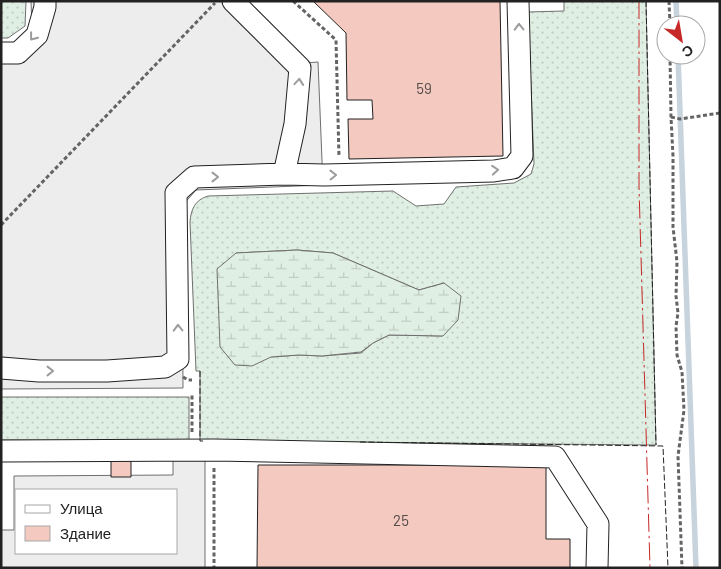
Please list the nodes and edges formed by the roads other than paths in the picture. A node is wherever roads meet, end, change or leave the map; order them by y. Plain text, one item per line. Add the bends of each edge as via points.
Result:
1 (45, 1) edge
2 (234, 1) edge
3 (518, 1) edge
4 (1, 53) edge
5 (284, 174) junction
6 (1, 368) edge
7 (1, 451) edge
8 (597, 568) edge

1 -> 4 lane via 37,35 18,53
5 -> 2 lane via 295,124 300,68
5 -> 3 lane via 494,171 513,168 522,156
6 -> 5 lane via 107,371 165,367 178,359 176,193 194,177
7 - 8 lane via 214,450 555,457 598,524

